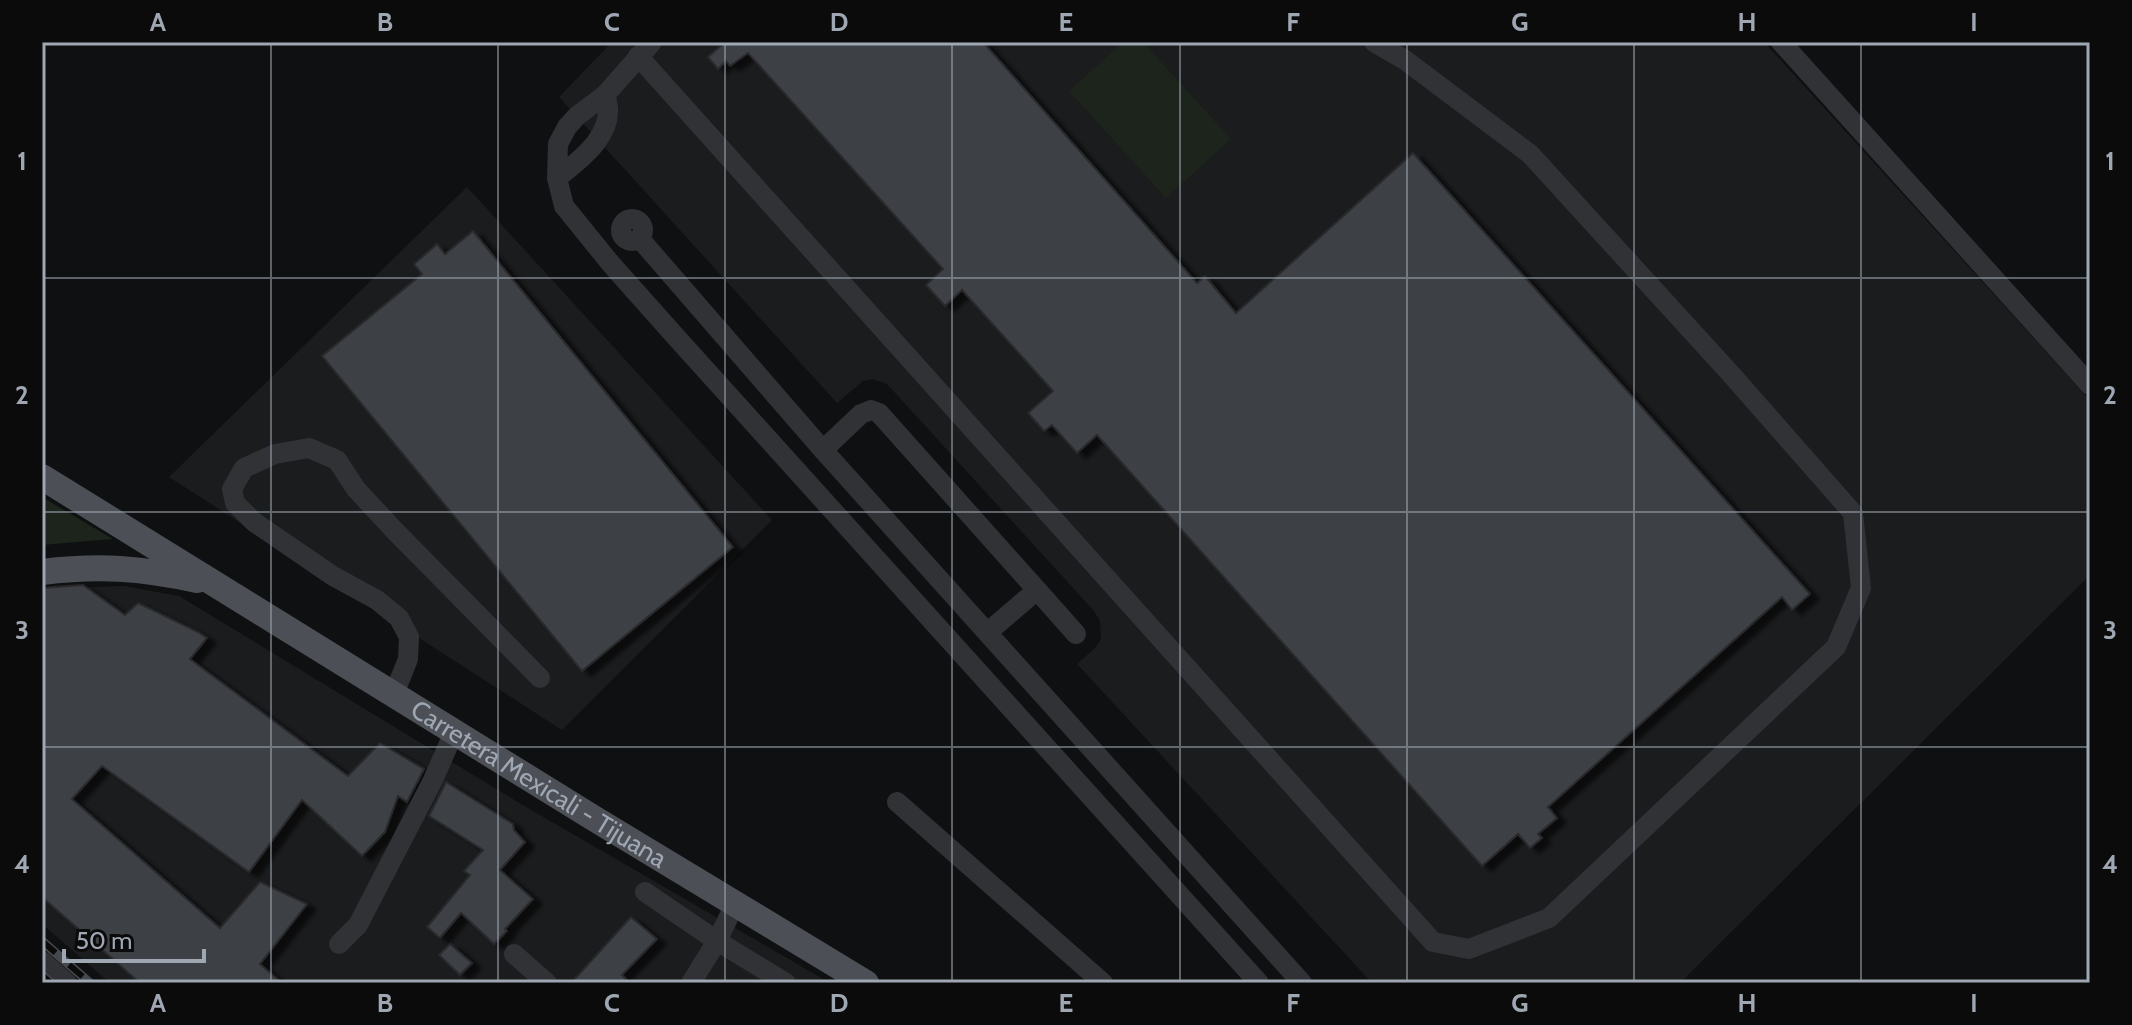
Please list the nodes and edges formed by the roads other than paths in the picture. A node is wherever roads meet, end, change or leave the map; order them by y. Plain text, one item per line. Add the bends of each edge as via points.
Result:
1 (1374, 42) edge
2 (1781, 42) edge
3 (645, 49) edge
4 (605, 95) junction
5 (557, 178) junction
6 (640, 239) dead end
7 (2090, 385) edge
8 (823, 450) junction
9 (42, 477) edge
10 (42, 572) edge
11 (213, 583) junction
12 (1037, 590) junction
13 (988, 632) junction
14 (1076, 634) dead end
15 (540, 678) dead end
16 (394, 694) junction
17 (454, 732) junction
18 (897, 802) dead end
19 (645, 892) dead end
20 (735, 904) junction
21 (717, 941) junction
22 (339, 944) dead end
23 (514, 954) dead end
24 (42, 961) edge
25 (67, 983) edge
26 (547, 983) edge
27 (691, 983) edge
28 (786, 983) edge
29 (866, 983) edge
30 (1103, 983) edge
31 (1259, 983) edge
32 (1302, 983) edge

1 - 3 lane via 1530,154 1730,373 1853,513 1861,588 1836,647 1549,918 1469,949 1433,942
2 - 7 lane
3 - 4 lane
4 - 5 lane via 567,127 558,144
4 - 5 lane via 610,115 606,126 577,163
5 - 31 lane via 564,206 611,264
6 - 8 lane
8 - 12 lane via 861,414 879,413
8 - 13 lane
9 - 11 main road, Carretera Mexicali - Tijuana
10 - 11 main road, Carretera Mexicali - Tijuana via 120,567
11 - 16 main road, Carretera Mexicali - Tijuana
12 - 13 lane
12 - 14 lane
13 - 32 lane
15 - 16 lane via 356,489 337,460 309,448 275,454 244,468 232,489 244,513 399,618 409,648
16 - 17 main road, Carretera Mexicali - Tijuana
17 - 20 main road, Carretera Mexicali - Tijuana
17 - 22 lane via 358,925
18 - 30 lane
19 - 21 lane
20 - 21 lane
20 - 29 main road, Carretera Mexicali - Tijuana
21 - 27 lane
21 - 28 lane
23 - 26 lane
24 - 25 lane

